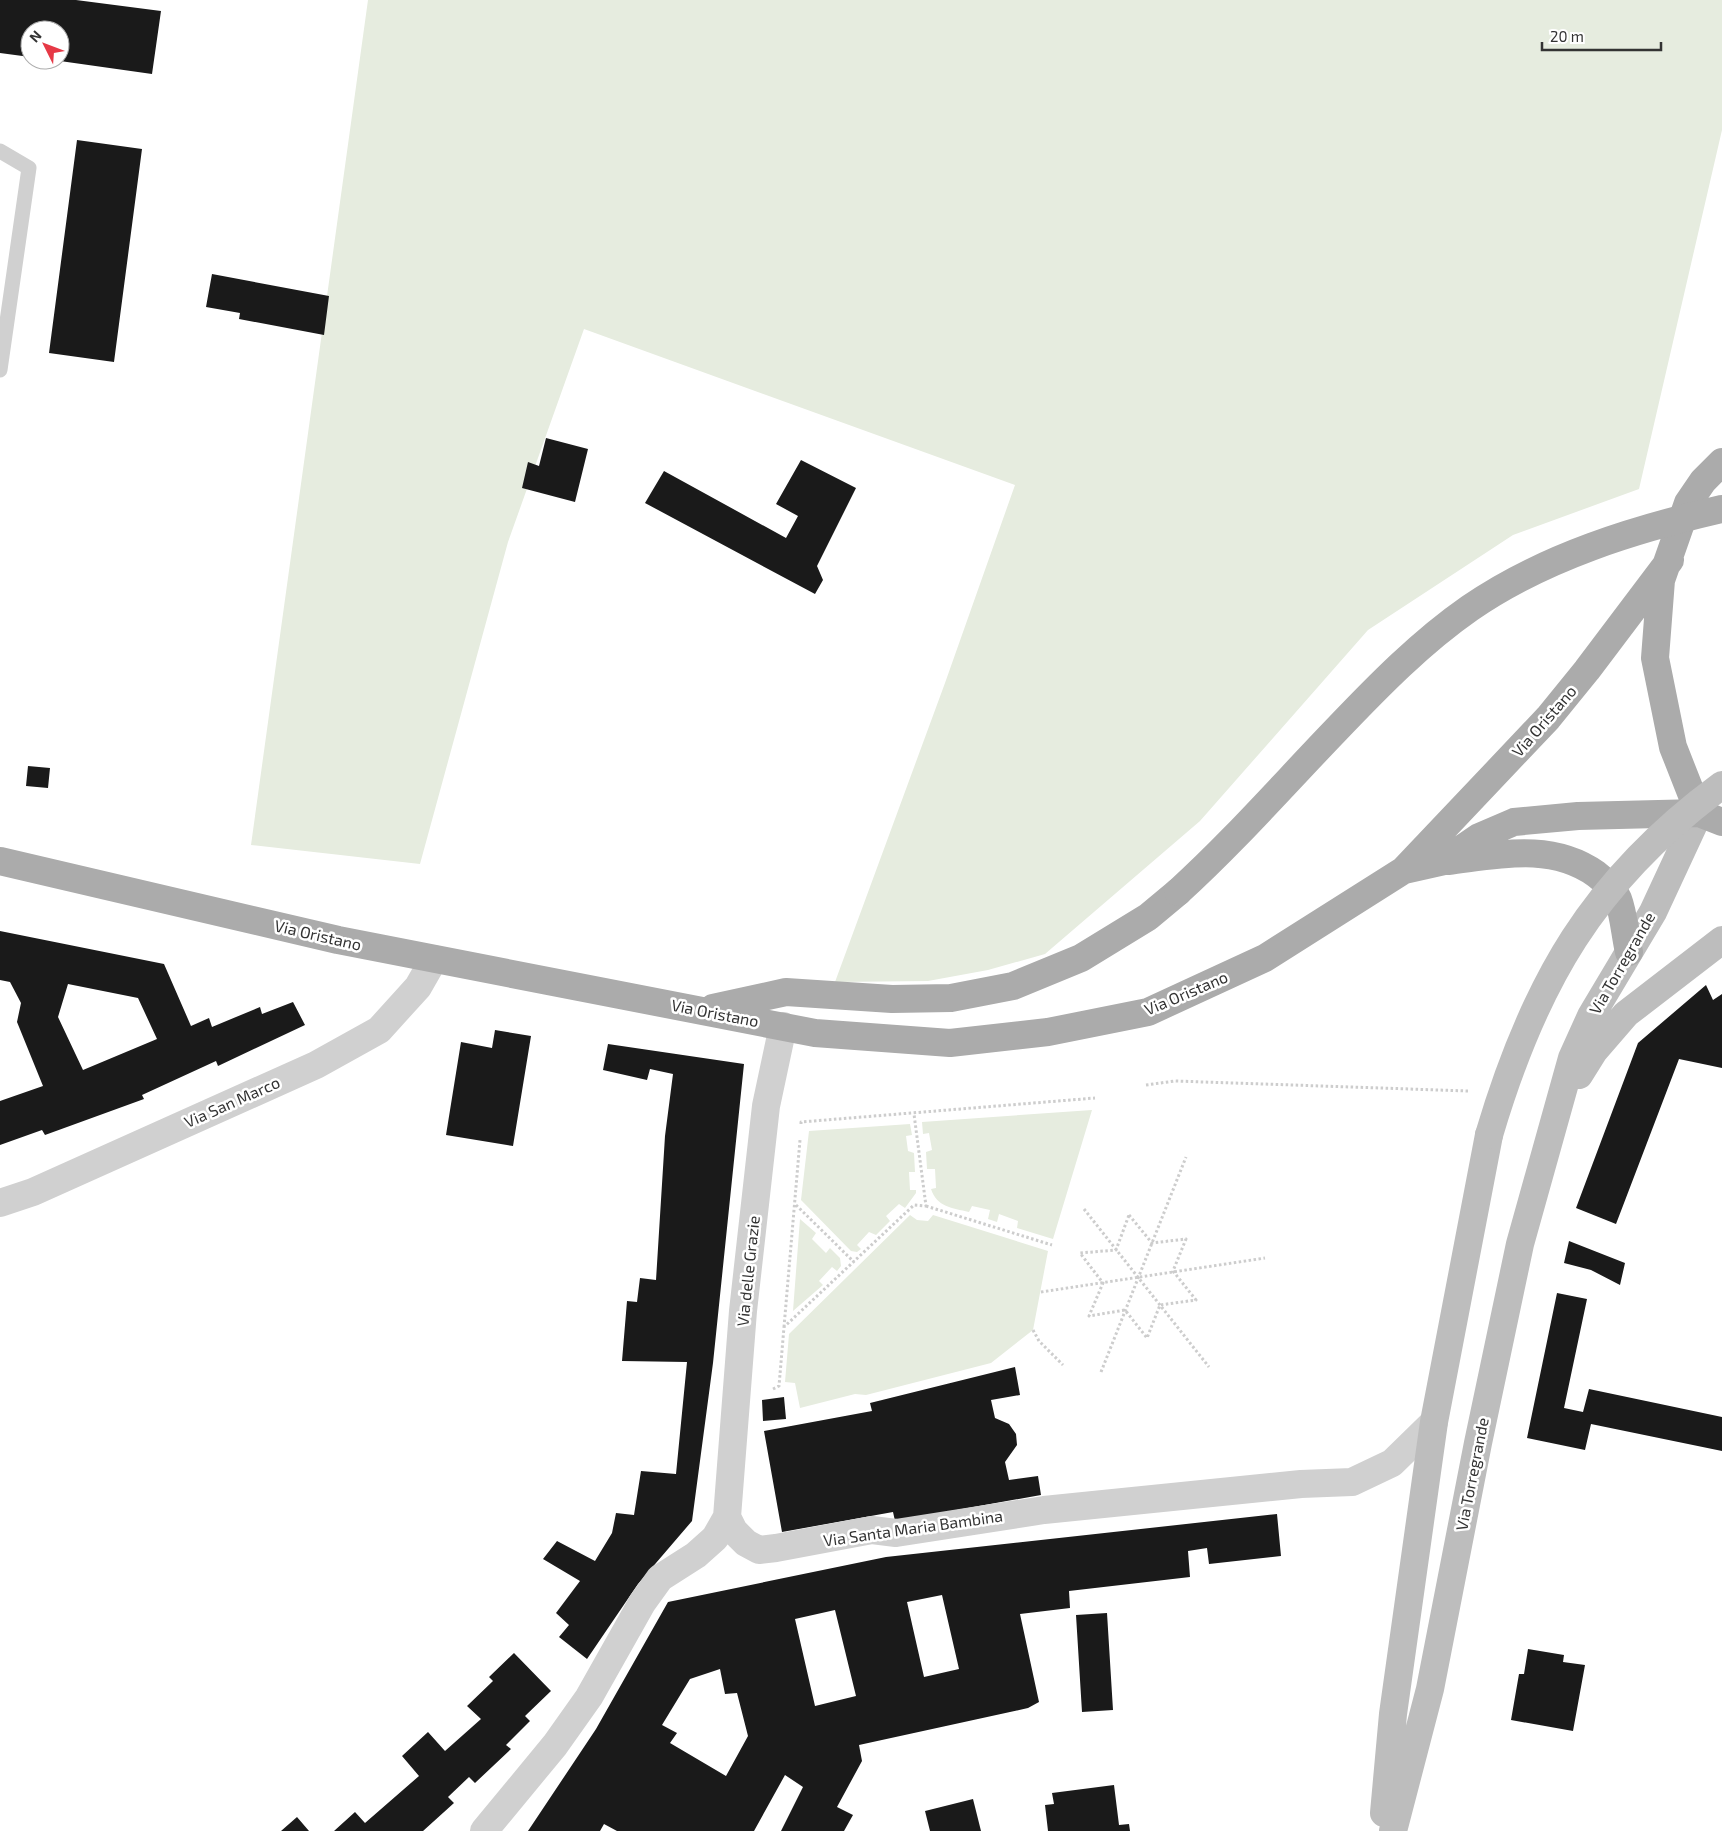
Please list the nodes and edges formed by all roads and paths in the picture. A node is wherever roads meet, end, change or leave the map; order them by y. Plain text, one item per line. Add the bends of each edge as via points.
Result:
1 (0, 151) edge
2 (0, 370) edge
3 (1722, 462) edge
4 (1722, 509) edge
5 (1670, 560) junction
6 (1722, 785) edge
7 (1711, 817) edge
8 (0, 861) edge
9 (1444, 861) junction
10 (1404, 870) junction
11 (1722, 940) edge
12 (1629, 952) junction
13 (434, 960) junction
14 (702, 1011) junction
15 (783, 1026) junction
16 (1146, 1086) dead end
17 (1465, 1090) dead end
18 (1095, 1098) dead end
19 (914, 1114) junction
20 (1555, 1118) junction
21 (1186, 1157) dead end
22 (0, 1203) edge
23 (795, 1204) junction
24 (926, 1206) junction
25 (1084, 1209) dead end
26 (1152, 1243) junction
27 (1052, 1245) dead end
28 (1116, 1250) junction
29 (1265, 1258) dead end
30 (854, 1262) junction
31 (1173, 1272) junction
32 (1138, 1277) junction
33 (1103, 1282) junction
34 (1041, 1292) dead end
35 (1160, 1305) junction
36 (1125, 1310) junction
37 (784, 1326) junction
38 (1033, 1330) dead end
39 (1063, 1364) dead end
40 (1210, 1367) dead end
41 (1101, 1372) dead end
42 (771, 1390) dead end
43 (1434, 1422) junction
44 (727, 1517) junction
45 (484, 1831) edge
46 (1383, 1831) edge
47 (1393, 1831) edge

1 - 2 lane via 29,168
3 - 5 main road via 1703,480 1688,503
4 - 14 main road, bridge via 1661,523 1585,550 1528,575 1471,608 1423,645 1376,689 1227,847 1178,892 1148,916 1081,958 1012,986 951,998 902,999 786,992
5 - 7 main road via 1662,580 1655,658 1673,747
5 - 10 main road, Via Oristano via 1548,718
6 - 43 main road, bridge via 1664,830 1608,890 1555,967 1523,1036 1489,1135
7 - 9 main road, Via Oristano via 1578,816 1514,822 1479,837
7 - 12 main road, Via Torregrande
8 - 13 main road, Via Oristano
9 - 10 main road, Via Oristano
9 - 12 main road via 1520,852 1551,854 1580,863 1604,880 1618,898
10 - 15 main road, Via Oristano via 1265,958 1148,1012 1048,1032 950,1043 815,1033
11 - 20 main road, Via Torregrande via 1626,1014 1594,1051
12 - 20 main road, Via Torregrande via 1591,1016 1572,1058
13 - 14 main road, Via Oristano
13 - 22 street, Via San Marco via 418,987 379,1030 316,1065 33,1192
14 - 15 main road, Via Oristano
15 - 44 street, Via delle Grazie via 769,1087 762,1145 740,1340
16 - 17 path via 1175,1081
18 - 19 path
19 - 23 path via 801,1122
19 - 24 path
20 - 47 main road, Via Torregrande via 1520,1244 1430,1689
21 - 26 path
23 - 30 path
23 - 37 path
24 - 27 path
24 - 30 path via 914,1205
25 - 28 path
26 - 28 path via 1129,1215
26 - 31 path via 1186,1239
26 - 32 path
28 - 32 path
28 - 33 path via 1080,1253
29 - 31 path
30 - 37 path
31 - 32 path
31 - 35 path via 1196,1300
32 - 33 path
32 - 35 path
32 - 36 path
33 - 34 path
33 - 36 path via 1089,1316
35 - 36 path via 1147,1338
35 - 40 path
36 - 41 path
37 - 42 path via 779,1386
38 - 39 path via 1039,1341
43 - 44 street, Via Santa Maria Bambina via 1392,1463 1352,1482 1291,1485 1044,1510 896,1533 872,1530 759,1550 734,1531
43 - 46 main road via 1393,1714
44 - 45 street via 714,1538 696,1555 660,1578 642,1603 589,1697 556,1745

